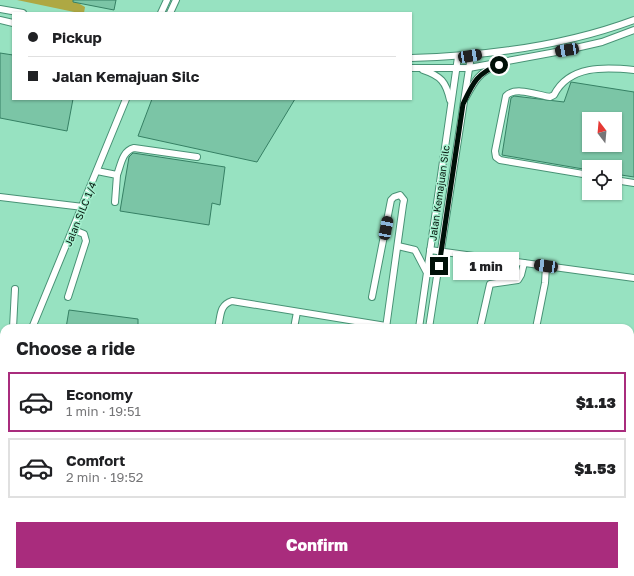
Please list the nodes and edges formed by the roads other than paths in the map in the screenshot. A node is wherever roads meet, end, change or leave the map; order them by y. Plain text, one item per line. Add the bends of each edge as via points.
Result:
1 (166, 2) edge
2 (175, 3) edge
3 (0, 9) edge
4 (17, 12) edge
5 (158, 12) edge
6 (161, 12) edge
7 (170, 12) edge
8 (0, 20) edge
9 (634, 20) edge
10 (12, 23) edge
11 (634, 30) edge
12 (470, 56) junction
13 (458, 57) junction
14 (412, 58) edge
15 (512, 60) junction
16 (414, 68) edge
17 (469, 68) junction
18 (456, 69) junction
19 (634, 70) edge
20 (126, 100) edge
21 (451, 104) junction
22 (463, 104) junction
23 (197, 157) dead end
24 (97, 171) junction
25 (582, 174) edge
26 (117, 175) junction
27 (622, 181) edge
28 (634, 183) edge
29 (0, 197) edge
30 (115, 202) dead end
31 (83, 207) junction
32 (74, 230) junction
33 (398, 246) junction
34 (430, 250) junction
35 (441, 251) junction
36 (524, 263) junction
37 (546, 266) junction
38 (427, 272) junction
39 (634, 278) edge
40 (15, 289) dead end
41 (68, 296) dead end
42 (372, 297) dead end
43 (297, 312) junction
44 (14, 324) edge
45 (34, 324) edge
46 (219, 324) edge
47 (295, 324) edge
48 (368, 324) edge
49 (386, 324) edge
50 (420, 324) edge
51 (430, 324) edge
52 (481, 324) edge
53 (537, 324) edge

1 - 5 street
1 - 6 street
2 - 7 street
3 - 4 street
8 - 10 street
9 - 12 street via 580,37
11 - 15 street via 602,42
12 - 13 street
12 - 17 street, Jalan Kemajuan Silc
13 - 14 street
13 - 18 street, Jalan Kemajuan Silc
15 - 17 street
15 - 22 street via 486,70 475,80
16 - 18 street
16 - 21 street via 437,75 447,88
17 - 18 street
17 - 22 street, Jalan Kemajuan Silc
18 - 21 street, Jalan Kemajuan Silc
19 - 25 street via 608,67 591,69 570,76 550,97 515,91 506,96 496,157 500,160
20 - 24 street, Jalan SILC 1/4
21 - 34 street, Jalan Kemajuan Silc
22 - 35 street, Jalan Kemajuan Silc
23 - 26 street via 128,149
24 - 26 street
24 - 31 street, Jalan SILC 1/4
26 - 30 street
27 - 28 street
29 - 31 street
31 - 32 street, Jalan SILC 1/4
32 - 41 street via 84,234 86,241
32 - 45 street, Jalan SILC 1/4
33 - 38 street via 415,250
33 - 42 street via 404,200 400,195 391,200
33 - 49 street
34 - 35 street
34 - 38 street, Jalan Kemajuan Silc
35 - 36 street
35 - 51 street, Jalan Kemajuan Silc
36 - 37 street
36 - 52 street via 518,280 490,284
37 - 39 street
37 - 53 street
38 - 50 street, Jalan Kemajuan Silc
40 - 44 street
43 - 46 street via 232,301 222,307
43 - 47 street
43 - 48 street

